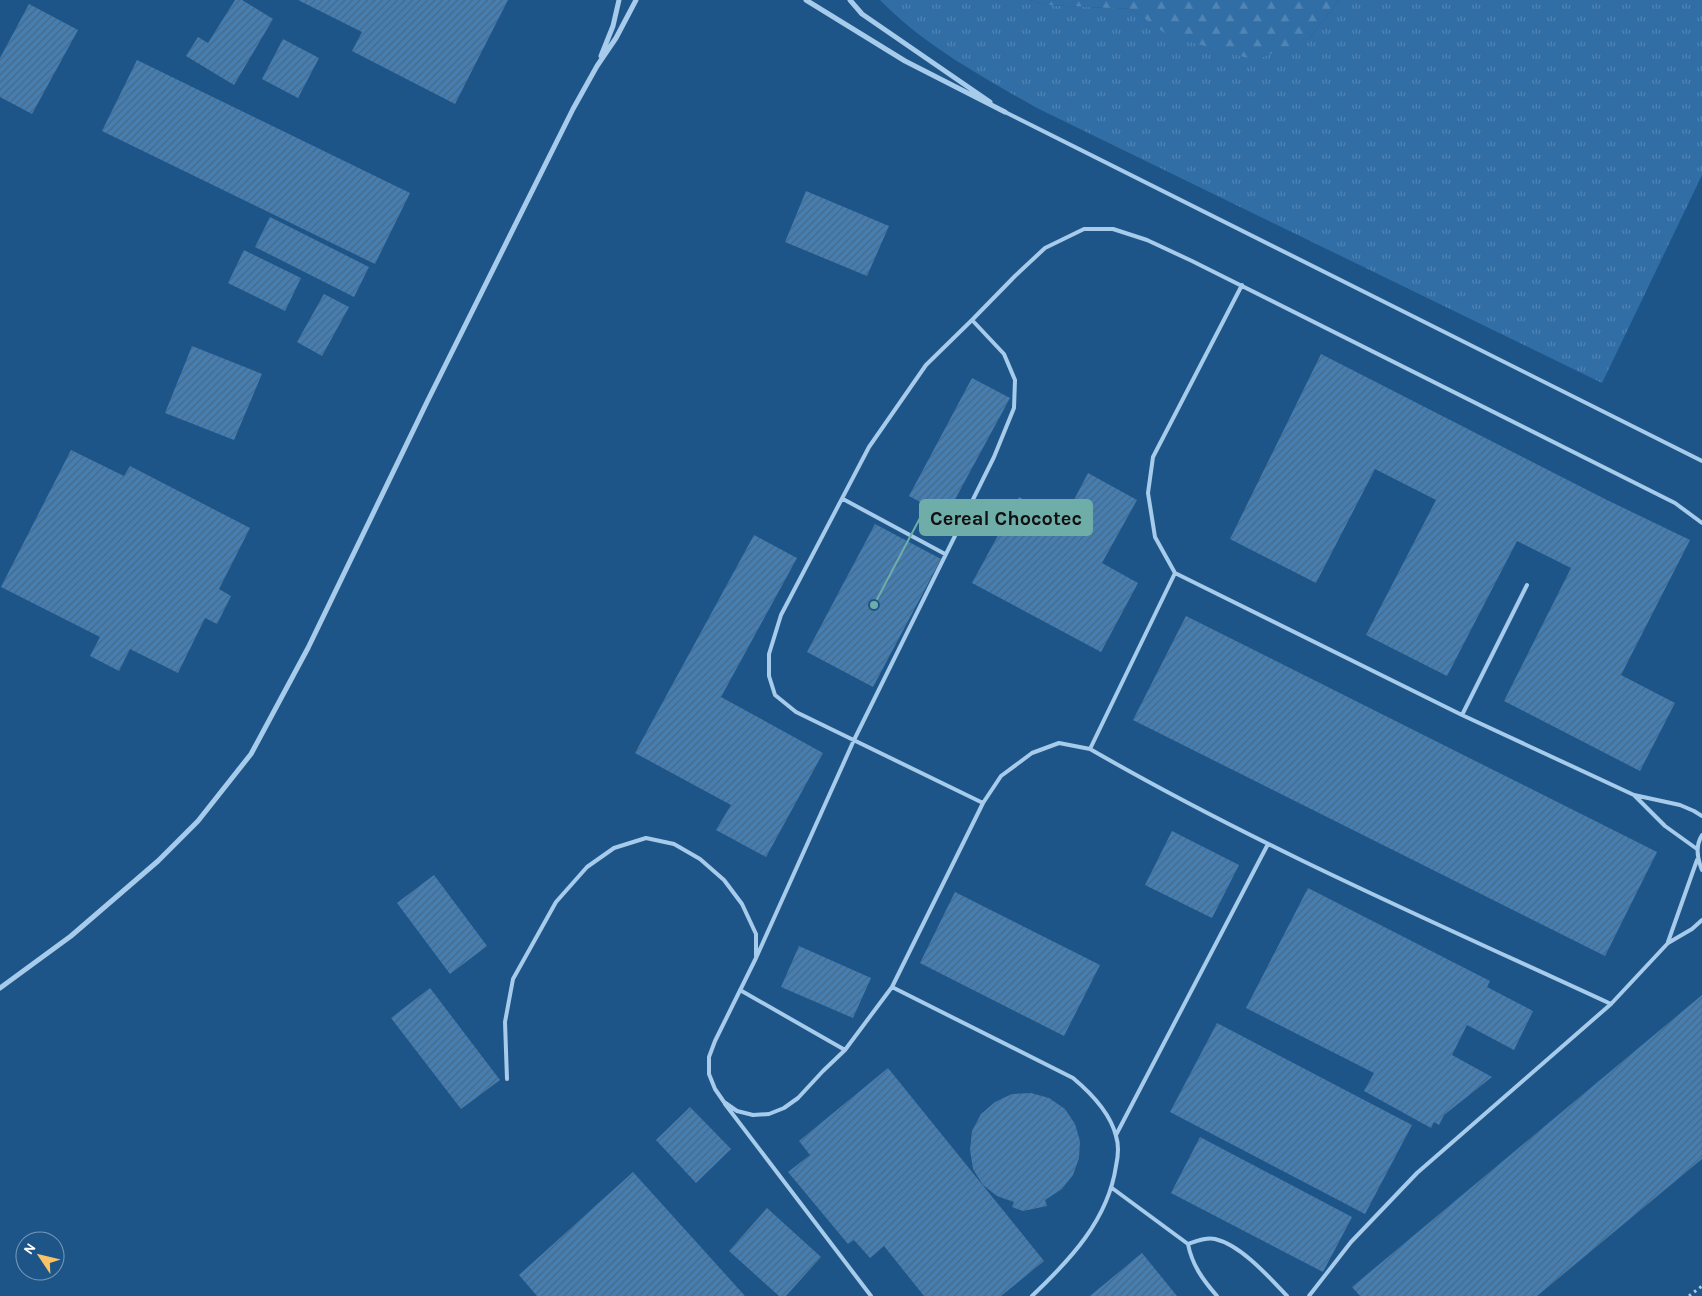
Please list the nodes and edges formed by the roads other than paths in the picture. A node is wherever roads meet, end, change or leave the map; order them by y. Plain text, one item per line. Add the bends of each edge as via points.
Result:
1 (619, 0) edge
2 (636, 0) edge
3 (806, 0) edge
4 (850, 0) edge
5 (597, 66) junction
6 (1004, 112) junction
7 (1242, 285) junction
8 (972, 320) junction
9 (1702, 461) edge
10 (842, 499) junction
11 (1702, 522) edge
12 (945, 554) junction
13 (1175, 573) junction
14 (1527, 585) dead end
15 (1462, 715) junction
16 (854, 740) junction
17 (1090, 748) junction
18 (1634, 795) junction
19 (983, 803) junction
20 (1702, 816) edge
21 (1702, 835) edge
22 (1268, 844) junction
23 (1697, 850) junction
24 (1697, 860) junction
25 (1702, 870) edge
26 (1702, 920) edge
27 (1668, 943) junction
28 (756, 958) junction
29 (892, 987) junction
30 (0, 988) edge
31 (740, 990) junction
32 (1611, 1004) junction
33 (845, 1050) junction
34 (506, 1080) dead end
35 (724, 1102) junction
36 (1116, 1135) junction
37 (1112, 1188) junction
38 (1188, 1244) junction
39 (871, 1296) edge
40 (1032, 1296) edge
41 (1217, 1296) edge
42 (1287, 1296) edge
43 (1310, 1296) edge

1 - 5 street via 613,26
2 - 5 street
3 - 6 street via 904,61
4 - 6 street via 862,14
5 - 30 street via 440,375 308,648 250,754 198,821 158,861 71,936
6 - 9 lane
7 - 8 lane via 1147,240 1113,229 1084,229 1045,248
7 - 11 lane via 1675,503
7 - 13 lane via 1153,457 1148,493 1155,537
8 - 10 lane via 926,365 868,447
8 - 12 lane via 1004,354 1014,380 1014,408 994,457
10 - 12 lane
10 - 16 lane via 781,616 769,654 769,676 775,695 796,712
12 - 16 lane
13 - 15 lane
13 - 17 lane
14 - 15 lane
15 - 18 lane
16 - 19 lane
16 - 28 lane
17 - 19 lane via 1059,743 1032,753 1000,776
17 - 22 lane
18 - 20 lane via 1694,810
18 - 23 lane via 1665,826
19 - 29 lane
21 - 23 lane
22 - 32 lane
22 - 36 lane
23 - 24 lane
24 - 25 lane
24 - 27 lane
26 - 27 lane
27 - 32 lane
28 - 31 lane
28 - 34 lane via 756,934 742,904 724,880 700,858 674,844 646,838 614,848 587,867 556,902 513,979 505,1022
29 - 33 lane
29 - 36 lane via 1073,1078 1106,1112
31 - 33 lane
31 - 35 lane via 709,1057 709,1074
32 - 43 lane via 1417,1173 1351,1242
33 - 35 lane via 784,1108 769,1114 753,1115
35 - 39 lane
36 - 37 lane via 1117,1160
37 - 38 lane
37 - 40 lane via 1101,1215 1083,1242
38 - 41 lane via 1191,1258
38 - 42 lane via 1214,1239 1232,1247

